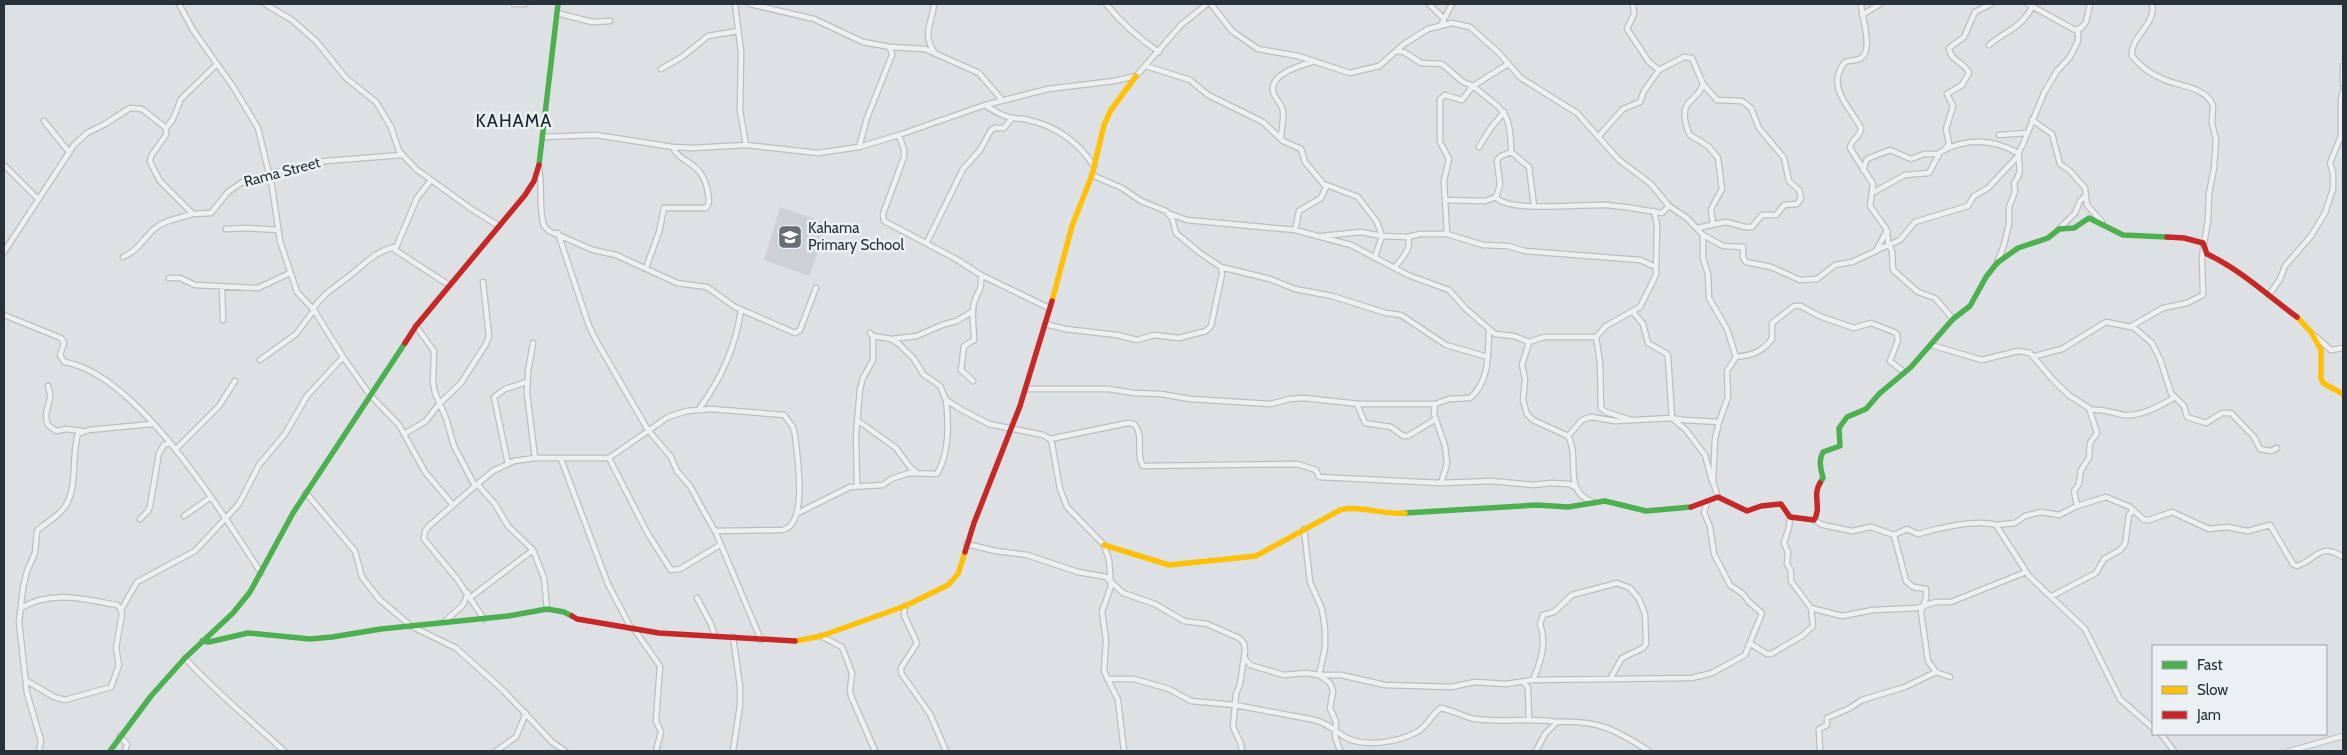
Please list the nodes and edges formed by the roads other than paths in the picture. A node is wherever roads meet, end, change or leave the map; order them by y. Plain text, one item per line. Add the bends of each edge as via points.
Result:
1 (179, 4) edge
2 (264, 4) edge
3 (514, 4) edge
4 (525, 4) edge
5 (558, 4) edge
6 (735, 4) edge
7 (750, 4) edge
8 (934, 4) edge
9 (1106, 4) edge
10 (1207, 4) edge
11 (1211, 4) edge
12 (1428, 4) edge
13 (1452, 4) edge
14 (1633, 4) edge
15 (1861, 4) edge
16 (1880, 4) edge
17 (1991, 4) edge
18 (2090, 4) edge
19 (2152, 4) edge
20 (2031, 5) edge
21 (557, 13) junction
22 (1862, 15) junction
23 (1444, 19) junction
24 (610, 21) dead end
25 (1441, 25) junction
26 (2078, 30) junction
27 (738, 31) junction
28 (1989, 45) dead end
29 (890, 47) junction
30 (1396, 51) junction
31 (1158, 52) junction
32 (935, 53) junction
33 (1315, 61) junction
34 (217, 64) junction
35 (1508, 64) junction
36 (1146, 66) junction
37 (2343, 66) edge
38 (661, 69) dead end
39 (1658, 70) junction
40 (1136, 76) junction
41 (1703, 84) junction
42 (2343, 84) edge
43 (1474, 86) junction
44 (2343, 90) edge
45 (1002, 100) junction
46 (985, 105) junction
47 (1504, 112) junction
48 (1012, 118) junction
49 (2032, 120) junction
50 (44, 121) dead end
51 (166, 128) junction
52 (2027, 133) junction
53 (1999, 134) dead end
54 (899, 135) junction
55 (544, 137) junction
56 (1598, 137) junction
57 (1281, 139) junction
58 (746, 146) junction
59 (673, 147) junction
60 (859, 147) junction
61 (1479, 147) dead end
62 (1945, 149) junction
63 (69, 152) junction
64 (1511, 152) junction
65 (1938, 154) junction
66 (2018, 154) junction
67 (402, 155) junction
68 (4, 166) edge
69 (1094, 166) junction
70 (539, 168) junction
71 (1863, 170) junction
72 (269, 175) junction
73 (1092, 175) junction
74 (430, 180) junction
75 (1326, 185) junction
76 (1872, 192) junction
77 (2085, 196) junction
78 (1496, 197) junction
79 (38, 199) junction
80 (1445, 200) junction
81 (1534, 206) junction
82 (1669, 206) junction
83 (1654, 212) junction
84 (193, 214) junction
85 (1170, 214) junction
86 (1713, 224) junction
87 (2103, 224) junction
88 (499, 226) junction
89 (1697, 228) junction
90 (226, 229) dead end
91 (2059, 229) junction
92 (278, 230) junction
93 (1295, 230) junction
94 (1886, 230) junction
95 (558, 234) junction
96 (1448, 234) junction
97 (1703, 235) junction
98 (1318, 236) junction
99 (1382, 236) junction
100 (1408, 237) junction
101 (927, 242) junction
102 (2203, 243) junction
103 (1890, 246) junction
104 (395, 247) junction
105 (1876, 251) junction
106 (4, 252) edge
107 (123, 257) dead end
108 (1375, 257) junction
109 (1997, 263) junction
110 (1221, 267) junction
111 (1395, 267) junction
112 (1656, 267) junction
113 (646, 268) junction
114 (290, 273) junction
115 (981, 275) junction
116 (169, 278) dead end
117 (483, 282) dead end
118 (450, 285) junction
119 (222, 286) junction
120 (816, 288) dead end
121 (2269, 295) junction
122 (1049, 308) junction
123 (313, 310) junction
124 (741, 310) junction
125 (973, 311) junction
126 (1633, 312) junction
127 (4, 314) edge
128 (1953, 319) junction
129 (223, 320) dead end
130 (1045, 324) junction
131 (416, 326) junction
132 (2132, 326) junction
133 (1489, 330) junction
134 (2311, 332) junction
135 (1596, 337) junction
136 (891, 339) junction
137 (532, 342) dead end
138 (1529, 342) junction
139 (1932, 345) junction
140 (2343, 348) edge
141 (2035, 356) junction
142 (343, 357) junction
143 (1488, 357) junction
144 (1736, 357) junction
145 (260, 360) dead end
146 (1904, 372) junction
147 (235, 381) dead end
148 (972, 381) dead end
149 (527, 382) junction
150 (48, 386) dead end
151 (1026, 389) junction
152 (2343, 394) edge
153 (370, 396) junction
154 (2175, 397) junction
155 (946, 400) junction
156 (439, 404) junction
157 (1357, 404) junction
158 (1435, 404) junction
159 (699, 409) junction
160 (2090, 410) junction
161 (1672, 418) junction
162 (1436, 419) junction
163 (857, 420) junction
164 (1634, 420) junction
165 (1719, 422) junction
166 (152, 424) junction
167 (648, 430) junction
168 (1012, 430) junction
169 (82, 432) junction
170 (404, 434) junction
171 (1568, 436) junction
172 (1050, 439) junction
173 (169, 443) junction
174 (2277, 448) dead end
175 (176, 450) junction
176 (535, 458) junction
177 (609, 458) junction
178 (561, 459) junction
179 (508, 464) junction
180 (917, 473) junction
181 (1713, 482) junction
182 (1441, 484) junction
183 (476, 485) junction
184 (856, 485) junction
185 (1575, 487) junction
186 (306, 493) junction
187 (1718, 496) junction
188 (211, 497) junction
189 (1592, 502) junction
190 (1707, 503) junction
191 (453, 506) junction
192 (2077, 506) junction
193 (2133, 510) junction
194 (798, 513) junction
195 (184, 516) dead end
196 (225, 517) junction
197 (1790, 517) junction
198 (140, 519) dead end
199 (1814, 520) junction
200 (1996, 525) junction
201 (1304, 528) junction
202 (715, 531) junction
203 (1894, 535) junction
204 (966, 544) junction
205 (720, 545) junction
206 (1104, 545) junction
207 (533, 550) junction
208 (2343, 556) edge
209 (2026, 572) junction
210 (261, 573) junction
211 (1111, 581) junction
212 (469, 595) junction
213 (2052, 596) junction
214 (697, 598) dead end
215 (905, 606) junction
216 (1922, 607) junction
217 (21, 608) junction
218 (1811, 608) junction
219 (547, 609) junction
220 (121, 610) junction
221 (484, 619) junction
222 (443, 623) junction
223 (410, 626) junction
224 (633, 629) junction
225 (715, 636) junction
226 (821, 636) junction
227 (733, 637) junction
228 (761, 640) junction
229 (202, 641) junction
230 (1751, 644) junction
231 (1244, 657) junction
232 (185, 658) junction
233 (1936, 672) junction
234 (1319, 675) junction
235 (1950, 676) dead end
236 (1610, 678) junction
237 (1107, 679) junction
238 (1533, 680) junction
239 (27, 681) junction
240 (1524, 682) junction
241 (1235, 705) junction
242 (526, 713) junction
243 (1528, 720) junction
244 (1557, 722) junction
245 (2152, 727) edge
246 (1335, 730) junction
247 (2161, 735) edge
248 (120, 736) junction
249 (2343, 736) edge
250 (39, 751) edge
251 (110, 751) edge
252 (125, 751) edge
253 (284, 751) edge
254 (496, 751) edge
255 (565, 751) edge
256 (656, 751) edge
257 (733, 751) edge
258 (875, 751) edge
259 (946, 751) edge
260 (1124, 751) edge
261 (1242, 751) edge
262 (1340, 751) edge
263 (1536, 751) edge
264 (1649, 751) edge
265 (1820, 751) edge
266 (2174, 751) edge
267 (2290, 751) edge

1 - 34 street
2 - 67 street via 287,16 311,36 346,78 376,102
3 - 4 street
5 - 21 street
6 - 27 street
7 - 29 street via 814,19 860,41
8 - 32 street via 928,42
9 - 31 street via 1126,27
10 - 31 street via 1181,25
11 - 33 street via 1232,31 1258,49
12 - 23 street
13 - 23 street
14 - 39 street via 1634,14 1627,29
15 - 22 street
16 - 22 street
17 - 62 street via 1974,12 1964,37 1949,48 1969,73 1962,85 1947,94 1953,108 1946,129 1949,144
18 - 26 street via 2086,22
19 - 102 street via 2151,16 2132,47 2132,56 2147,72 2203,93 2213,105 2215,163
20 - 26 street
20 - 28 street via 2024,22
21 - 24 street via 592,22
21 - 55 street
22 - 71 street via 1867,31 1865,55 1845,62 1839,75 1840,95 1861,128 1850,146
23 - 25 street
25 - 30 street via 1422,32
25 - 35 street via 1470,27
26 - 49 street via 2078,42 2044,93
27 - 38 street via 708,36
27 - 58 street via 740,111
29 - 32 street via 920,48
29 - 60 street via 892,55 866,118
30 - 33 street via 1376,67 1354,72
30 - 43 street via 1425,64 1442,64 1463,82
31 - 36 street
32 - 45 street via 979,73
33 - 57 street via 1289,70 1275,83 1273,92 1283,111
34 - 51 street via 181,99 173,120
34 - 72 street via 258,128
35 - 43 street
35 - 56 street via 1526,82 1571,108
36 - 40 street
36 - 57 street via 1190,80 1208,95 1264,123
37 - 42 street
39 - 41 street via 1684,57 1692,58
39 - 56 street via 1640,102 1623,109
40 - 45 street via 1114,82 1048,89
40 - 69 street via 1107,117
41 - 86 street via 1686,104 1684,112 1688,133 1708,146 1718,158 1722,189 1711,209
41 - 86 street via 1718,101 1742,101 1751,108 1758,125 1784,158 1790,183 1801,198 1797,204 1784,205 1776,215 1762,215 1752,227 1728,222
43 - 47 street
43 - 80 street via 1462,100 1448,94 1441,96 1439,101 1440,142 1449,159 1444,177
44 - 121 street via 2341,136 2330,163 2333,189 2325,213 2311,236 2285,266
45 - 46 street
46 - 48 street
46 - 54 street
47 - 61 street
47 - 64 street via 1511,128
48 - 69 street via 1050,127 1073,140
48 - 101 street via 1004,128 991,130 980,150 963,169
49 - 52 street
49 - 77 street via 2052,134 2060,164 2085,188
50 - 63 street
51 - 63 street via 142,109 130,108 87,133
51 - 84 street via 166,135 150,162 160,181
52 - 53 street
52 - 66 street
54 - 60 street
54 - 101 street via 904,157 883,219
55 - 59 street via 596,135
55 - 70 street
56 - 82 street via 1625,165 1651,184
57 - 75 street via 1301,148 1305,162
58 - 59 street
58 - 60 street via 818,153
59 - 113 street via 675,153 698,168 707,185 709,202 706,208 664,208
62 - 65 street
62 - 66 street via 1979,140 2008,147
63 - 79 street
64 - 78 street via 1497,160 1500,186
64 - 81 street via 1529,167
65 - 71 street via 1924,154 1912,159 1890,150 1867,159
65 - 76 street via 1929,173 1905,175
66 - 103 street via 1988,188 1974,196 1968,206 1915,222 1904,237
66 - 109 street via 2019,178 2014,183 2009,224
67 - 72 street, Rama Street via 343,158
67 - 74 street
68 - 79 street
69 - 73 street
70 - 88 street via 525,195
70 - 95 street via 542,222 546,229
71 - 76 street via 1873,184
72 - 84 street, Rama Street via 238,184 211,213
72 - 92 street
73 - 85 street
73 - 122 street via 1072,226
74 - 88 street
74 - 104 street via 417,198
75 - 93 street via 1321,198 1299,212
75 - 99 street via 1340,188 1361,200 1377,222
76 - 94 street via 1870,206
77 - 87 street via 2088,207
77 - 91 street via 2075,213
78 - 80 street
78 - 81 street via 1500,202
79 - 106 street
80 - 96 street
81 - 83 street via 1602,205
82 - 83 street via 1664,212
82 - 89 street
83 - 112 street via 1657,225
84 - 107 street, Rama Street via 158,226
85 - 93 street via 1188,220
85 - 110 street via 1176,233
86 - 89 street
87 - 91 street via 2089,218 2074,228
87 - 102 street via 2124,235 2188,237
88 - 118 street
89 - 97 street
90 - 92 street
91 - 109 street via 2048,238 2018,248
92 - 114 street
93 - 98 street
94 - 103 street
94 - 105 street
95 - 113 street
95 - 167 street via 589,326
96 - 100 street
96 - 112 street via 1483,245 1640,260
97 - 105 street via 1723,246 1743,247 1746,262 1771,267 1800,280 1819,278 1835,265 1852,262
97 - 144 street via 1709,298 1727,329
98 - 99 street via 1360,232
98 - 108 street via 1351,245
99 - 100 street
99 - 108 street
100 - 111 street via 1408,250
101 - 115 street
102 - 121 street via 2207,254
102 - 132 street via 2202,297 2163,308
103 - 105 street
103 - 128 street via 1895,273 1918,292 1936,298
104 - 118 street via 401,256
104 - 123 street via 371,257 326,291
108 - 111 street
109 - 128 street via 1974,302
110 - 130 street via 1211,326 1206,331 1174,338 1154,335 1137,340
110 - 143 street via 1401,315 1446,345
111 - 133 street via 1449,290
112 - 126 street via 1655,278 1644,302
113 - 124 street via 680,284 707,287
114 - 119 street via 258,288
114 - 123 street via 299,295
115 - 122 street
115 - 125 street via 981,291
116 - 119 street via 180,278 194,285
117 - 156 street via 488,340 461,383
118 - 131 street
119 - 129 street
120 - 124 street via 797,332
121 - 134 street via 2297,316
122 - 130 street
123 - 142 street
123 - 145 street via 296,334
124 - 159 street via 736,340 713,389
125 - 136 street via 917,336
125 - 148 street via 974,340 964,346 961,370
126 - 135 street via 1606,326
126 - 161 street via 1643,324 1648,343 1667,354
127 - 166 street via 61,338 64,343 60,355 64,362 73,362 107,380
128 - 139 street
130 - 151 street
131 - 153 street
131 - 156 street via 434,350 432,383
132 - 141 street via 2106,322 2065,347
132 - 154 street via 2152,342
133 - 138 street
133 - 143 street
134 - 140 street via 2331,350
134 - 152 street via 2322,353 2323,383
135 - 138 street via 1544,337
135 - 164 street via 1601,408
136 - 155 street via 914,359 923,374 940,386
136 - 163 street via 871,335 873,360 861,384
137 - 149 street
138 - 171 street via 1522,365 1526,379 1523,398 1527,414
139 - 141 street via 1982,360 2018,351
139 - 146 street
141 - 160 street via 2055,382
142 - 153 street
142 - 196 street via 307,396 285,434 259,465 239,504
143 - 158 street via 1484,379 1472,397
144 - 146 street via 1762,350 1772,339 1770,326 1774,320 1790,308 1801,306 1854,328 1871,323 1894,332 1898,340 1890,361
144 - 165 street via 1727,371 1728,397
146 - 199 street via 1866,409 1847,417 1840,428 1840,446 1821,454 1819,465 1823,478 1816,489 1818,514
147 - 175 street via 219,406
149 - 176 street
149 - 179 street via 494,397
150 - 169 street via 51,400 45,415 48,425 56,430
151 - 157 street via 1101,389 1190,400 1271,404 1289,398 1308,398
151 - 168 street
153 - 170 street via 394,419
153 - 186 street
154 - 160 street via 2154,409 2130,415 2103,409
154 - 174 street via 2184,406 2187,417 2206,423 2222,413 2231,413 2260,448 2271,451
155 - 168 street via 989,424
155 - 180 street via 948,423 941,464 937,474
156 - 170 street via 426,421
156 - 183 street via 454,446
157 - 158 street
157 - 162 street via 1366,423 1390,427 1402,436 1408,436
158 - 162 street
159 - 167 street via 676,413
159 - 194 street via 780,414 788,419 795,435
160 - 192 street via 2096,433 2090,443 2089,460 2081,470 2079,484 2074,491
161 - 164 street
161 - 165 street
161 - 181 street via 1705,455
162 - 182 street via 1447,464
163 - 180 street via 896,448
163 - 184 street
164 - 171 street via 1587,418
165 - 181 street
166 - 169 street
166 - 173 street
167 - 177 street
167 - 202 street via 671,457
168 - 172 street
168 - 204 street
169 - 217 street via 77,439 66,504 57,516 37,531 37,544 25,576
170 - 191 street via 425,472
171 - 185 street
172 - 182 street via 1131,424 1138,429 1143,466 1297,464 1316,470 1319,478
172 - 206 street via 1061,493 1067,506
173 - 175 street
173 - 198 street via 159,453 150,506
175 - 188 street
176 - 178 street
176 - 179 street via 523,458
177 - 178 street
177 - 205 street via 648,534 671,570 680,569
178 - 224 street via 608,584
179 - 183 street
180 - 184 street via 895,478 883,485
181 - 187 street
182 - 185 street via 1491,481 1534,486 1569,484
183 - 191 street
183 - 207 street via 495,504 508,526
184 - 194 street
185 - 189 street via 1580,496
186 - 210 street
186 - 223 street via 355,551 362,577 371,590
187 - 190 street
187 - 197 street via 1747,511 1781,504
188 - 195 street
188 - 196 street
189 - 190 street via 1608,501 1621,507 1643,510 1690,508
189 - 201 street via 1568,507 1537,505 1388,514 1352,507
190 - 230 street via 1704,512 1714,554 1730,585 1762,612
191 - 212 street via 429,526 424,540
192 - 193 street via 2106,497
192 - 200 street via 2056,516 2042,512 2025,516 2012,524
193 - 208 street via 2147,521 2175,512 2212,530 2227,527 2248,531 2270,526 2292,564 2297,566 2322,551 2332,550
193 - 213 street via 2129,515 2123,548 2104,559 2096,573
194 - 202 street via 794,523 786,529
196 - 210 street
196 - 220 street via 187,556 137,582
197 - 199 street
197 - 218 street via 1784,543 1788,552 1787,564 1791,581
199 - 203 street via 1852,531 1871,527
200 - 203 street via 1985,522 1918,534 1908,529
200 - 209 street
201 - 206 street via 1259,555 1176,565
201 - 234 street via 1310,582 1322,608 1325,629
202 - 205 street
203 - 216 street via 1906,581 1913,587 1926,589
204 - 211 street via 1027,555
204 - 215 street via 958,574 952,582
205 - 228 street
206 - 211 street
207 - 212 street
207 - 219 street via 544,578
209 - 213 street
209 - 216 street via 1951,602 1936,602
210 - 229 street via 233,613
211 - 231 street via 1123,593 1155,604 1181,620 1202,623 1234,635 1244,643
211 - 237 street via 1102,618
212 - 221 street
212 - 222 street
213 - 245 street via 2085,629 2120,698
214 - 225 street
215 - 226 street
215 - 259 street via 904,615 917,642 900,673 930,714
216 - 218 street via 1871,610 1842,616
216 - 233 street via 1928,661
217 - 220 street via 47,597 62,596 117,605
217 - 239 street via 19,622
218 - 230 street via 1811,629 1786,646 1769,654
219 - 221 street
219 - 224 street via 564,612 577,619
220 - 239 street via 116,648 120,665 111,687 65,700
221 - 222 street
222 - 223 street
223 - 229 street via 310,639 248,633
223 - 242 street via 456,648
224 - 225 street
224 - 256 street via 660,666 656,717 661,732
225 - 227 street
226 - 228 street via 789,642
226 - 258 street via 839,644 844,651 852,673 851,696
227 - 228 street
227 - 257 street via 740,705
229 - 232 street
230 - 236 street via 1740,660 1699,677
231 - 234 street via 1250,665 1281,674
231 - 241 street
232 - 248 street
232 - 253 street via 203,679
233 - 235 street
233 - 265 street via 1862,700 1827,718 1826,725 1819,729
234 - 240 street via 1347,676 1385,685 1442,687 1475,682
234 - 246 street via 1330,682 1333,691 1330,707 1336,722
236 - 238 street via 1598,681
236 - 238 street via 1619,661 1646,644 1643,607 1630,588 1617,583 1572,594 1554,612 1543,616 1540,624 1544,634 1541,660
237 - 241 street via 1134,679 1169,689 1191,701
237 - 260 street via 1118,700
238 - 240 street
239 - 250 street via 27,693 39,727
240 - 243 street via 1528,693
241 - 246 street via 1321,721
241 - 261 street via 1234,731
242 - 254 street via 516,737
242 - 255 street via 552,742
243 - 244 street
243 - 246 street via 1473,719 1441,708 1426,726 1404,737 1381,742 1353,740
244 - 263 street via 1545,734
244 - 264 street via 1580,721 1610,728
246 - 262 street
247 - 266 street
248 - 251 street
248 - 252 street via 127,744
249 - 267 street

